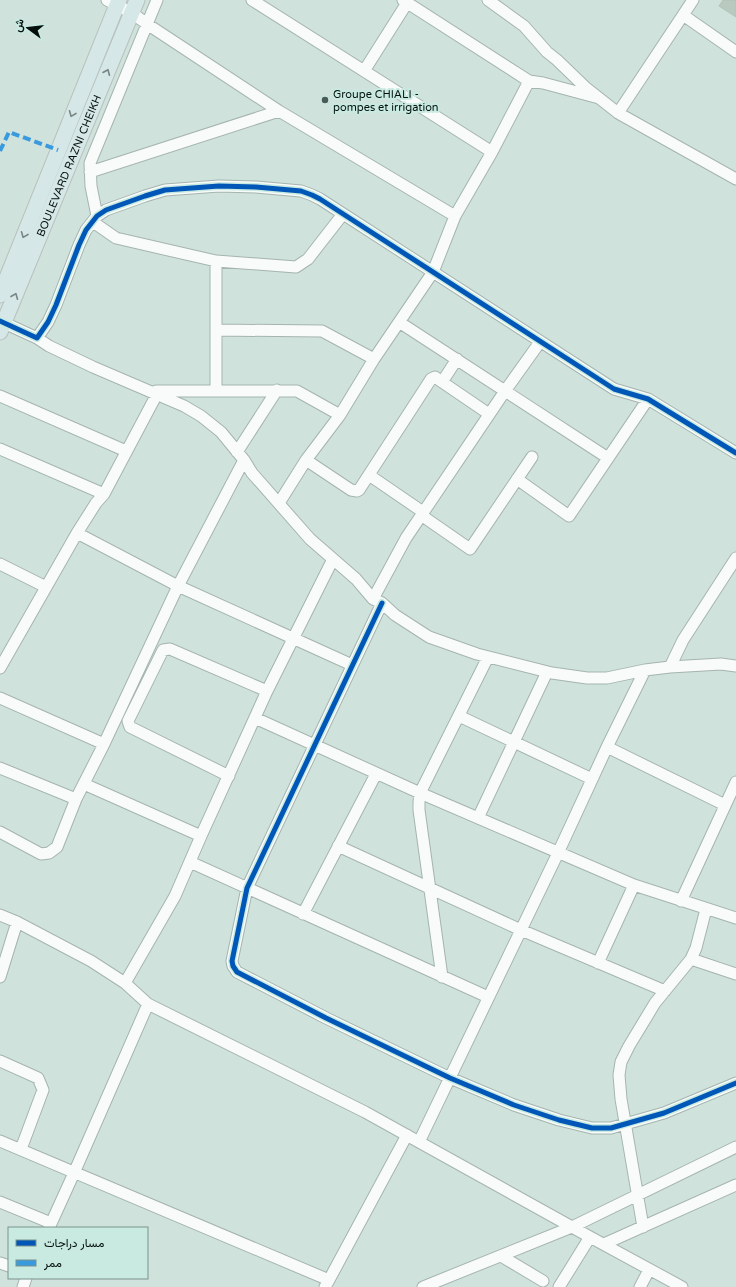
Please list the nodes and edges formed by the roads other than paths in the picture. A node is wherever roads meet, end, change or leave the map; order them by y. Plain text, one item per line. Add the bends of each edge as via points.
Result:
1 (157, 0) edge
2 (252, 0) edge
3 (488, 0) edge
4 (693, 0) edge
5 (405, 1) edge
6 (114, 2) edge
7 (134, 6) edge
8 (683, 15) junction
9 (147, 24) junction
10 (736, 52) edge
11 (364, 71) junction
12 (529, 82) junction
13 (599, 98) junction
14 (279, 111) junction
15 (618, 113) junction
16 (492, 152) junction
17 (90, 172) junction
18 (736, 179) edge
19 (343, 214) junction
20 (454, 216) junction
21 (95, 219) junction
22 (216, 262) junction
23 (433, 272) junction
24 (0, 294) edge
25 (399, 322) junction
26 (1, 325) edge
27 (216, 330) junction
28 (38, 338) junction
29 (540, 342) junction
30 (374, 359) junction
31 (457, 359) junction
32 (442, 382) junction
33 (276, 390) junction
34 (216, 391) junction
35 (505, 391) junction
36 (154, 393) junction
37 (0, 396) edge
38 (648, 399) junction
39 (489, 414) junction
40 (340, 415) junction
41 (0, 449) edge
42 (126, 451) junction
43 (736, 453) edge
44 (241, 456) junction
45 (532, 457) dead end
46 (608, 458) junction
47 (306, 460) junction
48 (369, 475) junction
49 (517, 479) junction
50 (104, 494) junction
51 (279, 503) junction
52 (422, 513) junction
53 (77, 533) junction
54 (736, 558) edge
55 (333, 559) junction
56 (0, 564) edge
57 (178, 586) junction
58 (46, 587) junction
59 (377, 601) junction
60 (294, 638) junction
61 (488, 657) junction
62 (352, 665) junction
63 (736, 666) edge
64 (670, 667) junction
65 (0, 668) edge
66 (645, 670) junction
67 (547, 672) junction
68 (267, 691) junction
69 (0, 698) edge
70 (459, 716) junction
71 (255, 718) junction
72 (514, 742) junction
73 (104, 744) junction
74 (314, 745) junction
75 (607, 747) junction
76 (0, 768) edge
77 (376, 774) junction
78 (229, 776) junction
79 (592, 779) junction
80 (736, 782) edge
81 (84, 784) junction
82 (420, 793) junction
83 (76, 800) junction
84 (725, 805) junction
85 (478, 818) junction
86 (0, 832) edge
87 (201, 836) junction
88 (338, 846) junction
89 (558, 853) junction
90 (190, 862) junction
91 (634, 885) junction
92 (247, 888) junction
93 (430, 888) junction
94 (680, 901) junction
95 (706, 909) junction
96 (303, 914) junction
97 (0, 915) edge
98 (736, 918) edge
99 (17, 922) junction
100 (521, 930) junction
101 (692, 959) junction
102 (598, 963) junction
103 (736, 974) edge
104 (0, 977) edge
105 (442, 977) junction
106 (125, 984) junction
107 (664, 991) junction
108 (488, 998) junction
109 (148, 1004) junction
110 (0, 1060) edge
111 (450, 1078) junction
112 (736, 1083) edge
113 (625, 1124) junction
114 (407, 1135) junction
115 (0, 1141) edge
116 (419, 1142) junction
117 (736, 1147) edge
118 (21, 1149) junction
119 (74, 1172) junction
120 (736, 1185) edge
121 (637, 1195) junction
122 (0, 1202) edge
123 (50, 1225) edge
124 (572, 1227) junction
125 (643, 1227) junction
126 (590, 1237) junction
127 (604, 1244) junction
128 (501, 1256) junction
129 (649, 1270) junction
130 (327, 1284) edge
131 (541, 1284) edge
132 (423, 1287) edge
133 (553, 1287) edge
134 (560, 1287) edge
135 (640, 1287) edge
136 (682, 1287) edge

1 - 9 street
2 - 11 street
3 - 13 street via 524,26 547,52
4 - 8 street
5 - 11 street
5 - 12 street
6 - 7 street
6 -> 24 main road, BOULEVARD RAZNI CHEIKH
7 - 9 street
26 -> 7 main road, BOULEVARD RAZNI CHEIKH
8 - 10 street
8 - 15 street
9 - 14 street
9 - 17 street via 92,159
11 - 16 street
12 - 13 street via 543,83
12 - 16 street
13 - 15 street
14 - 17 street
14 - 20 street
15 - 18 street
16 - 20 street
17 - 21 street
19 - 21 street via 312,194 301,191 219,186 165,190 113,208
19 - 22 street via 308,259 296,267
19 - 23 street
20 - 23 street
21 - 22 street via 116,238
21 - 28 street via 86,230 52,314
22 - 27 street
23 - 25 street
23 - 29 street
25 - 30 street
25 - 31 street
26 - 28 street
27 - 30 street via 322,331
27 - 34 street
28 - 36 street via 49,346 120,380
29 - 35 street
29 - 38 street via 614,389
30 - 40 street
31 - 32 street
31 - 35 street
32 - 39 street
32 - 48 street via 435,377 431,379
33 - 34 street
33 - 40 street via 297,391
33 - 44 street
34 - 36 street
35 - 39 street
35 - 46 street
36 - 42 street
36 - 44 street via 201,416 221,432
37 - 42 street
38 - 43 street
38 - 46 street
39 - 52 street
40 - 47 street
41 - 50 street
42 - 50 street
44 - 51 street via 252,473
44 - 57 street
45 - 49 street
46 - 49 street via 569,516
47 - 48 street via 354,491 359,490
47 - 51 street
48 - 52 street
49 - 52 street via 470,549
50 - 53 street
51 - 55 street via 310,539
52 - 59 street via 406,538
53 - 57 street
53 - 58 street
54 - 64 street via 683,640
55 - 59 street via 356,578
55 - 60 street
56 - 58 street
57 - 60 street
57 - 73 street
58 - 65 street
59 - 61 street via 429,637
59 - 62 street
60 - 62 street
60 - 68 street
61 - 67 street
61 - 70 street
62 - 74 street
63 - 64 street via 721,664
64 - 66 street
66 - 67 street via 607,678
66 - 75 street
67 - 72 street
68 - 71 street
68 - 78 street via 170,649 163,650 128,721 130,727
69 - 73 street
70 - 72 street
70 - 82 street
71 - 74 street
71 - 78 street
72 - 79 street
72 - 85 street
73 - 81 street
74 - 77 street
74 - 92 street
75 - 79 street
75 - 84 street
76 - 83 street
77 - 82 street
77 - 88 street
78 - 87 street
79 - 89 street
80 - 84 street
81 - 83 street
81 - 87 street
82 - 85 street
82 - 93 street
83 - 86 street via 57,847 50,854 41,854
84 - 94 street
85 - 89 street
87 - 90 street
88 - 93 street
88 - 96 street
89 - 91 street
89 - 100 street
90 - 92 street
90 - 106 street via 175,896
91 - 94 street
91 - 102 street
92 - 96 street
92 - 111 street via 232,961 237,972
93 - 100 street
93 - 105 street
94 - 95 street
95 - 98 street
95 - 101 street
96 - 105 street
97 - 99 street
99 - 104 street
99 - 106 street via 91,961
100 - 102 street
100 - 108 street
101 - 103 street
101 - 107 street
102 - 107 street
105 - 108 street
106 - 109 street
107 - 113 street via 621,1062 619,1075
108 - 111 street
109 - 114 street
109 - 119 street
110 - 118 street via 38,1078 43,1090
111 - 113 street via 558,1120 592,1128 611,1128
111 - 116 street
112 - 113 street via 664,1113
113 - 121 street
114 - 116 street
114 - 130 street
115 - 118 street
116 - 124 street
117 - 121 street
118 - 119 street
119 - 123 street
119 - 130 street
120 - 125 street
121 - 124 street
121 - 125 street
122 - 123 street
124 - 126 street
124 - 128 street
125 - 127 street
126 - 127 street
126 - 134 street
127 - 129 street
128 - 131 street
128 - 132 street
129 - 135 street
129 - 136 street
131 - 133 street

